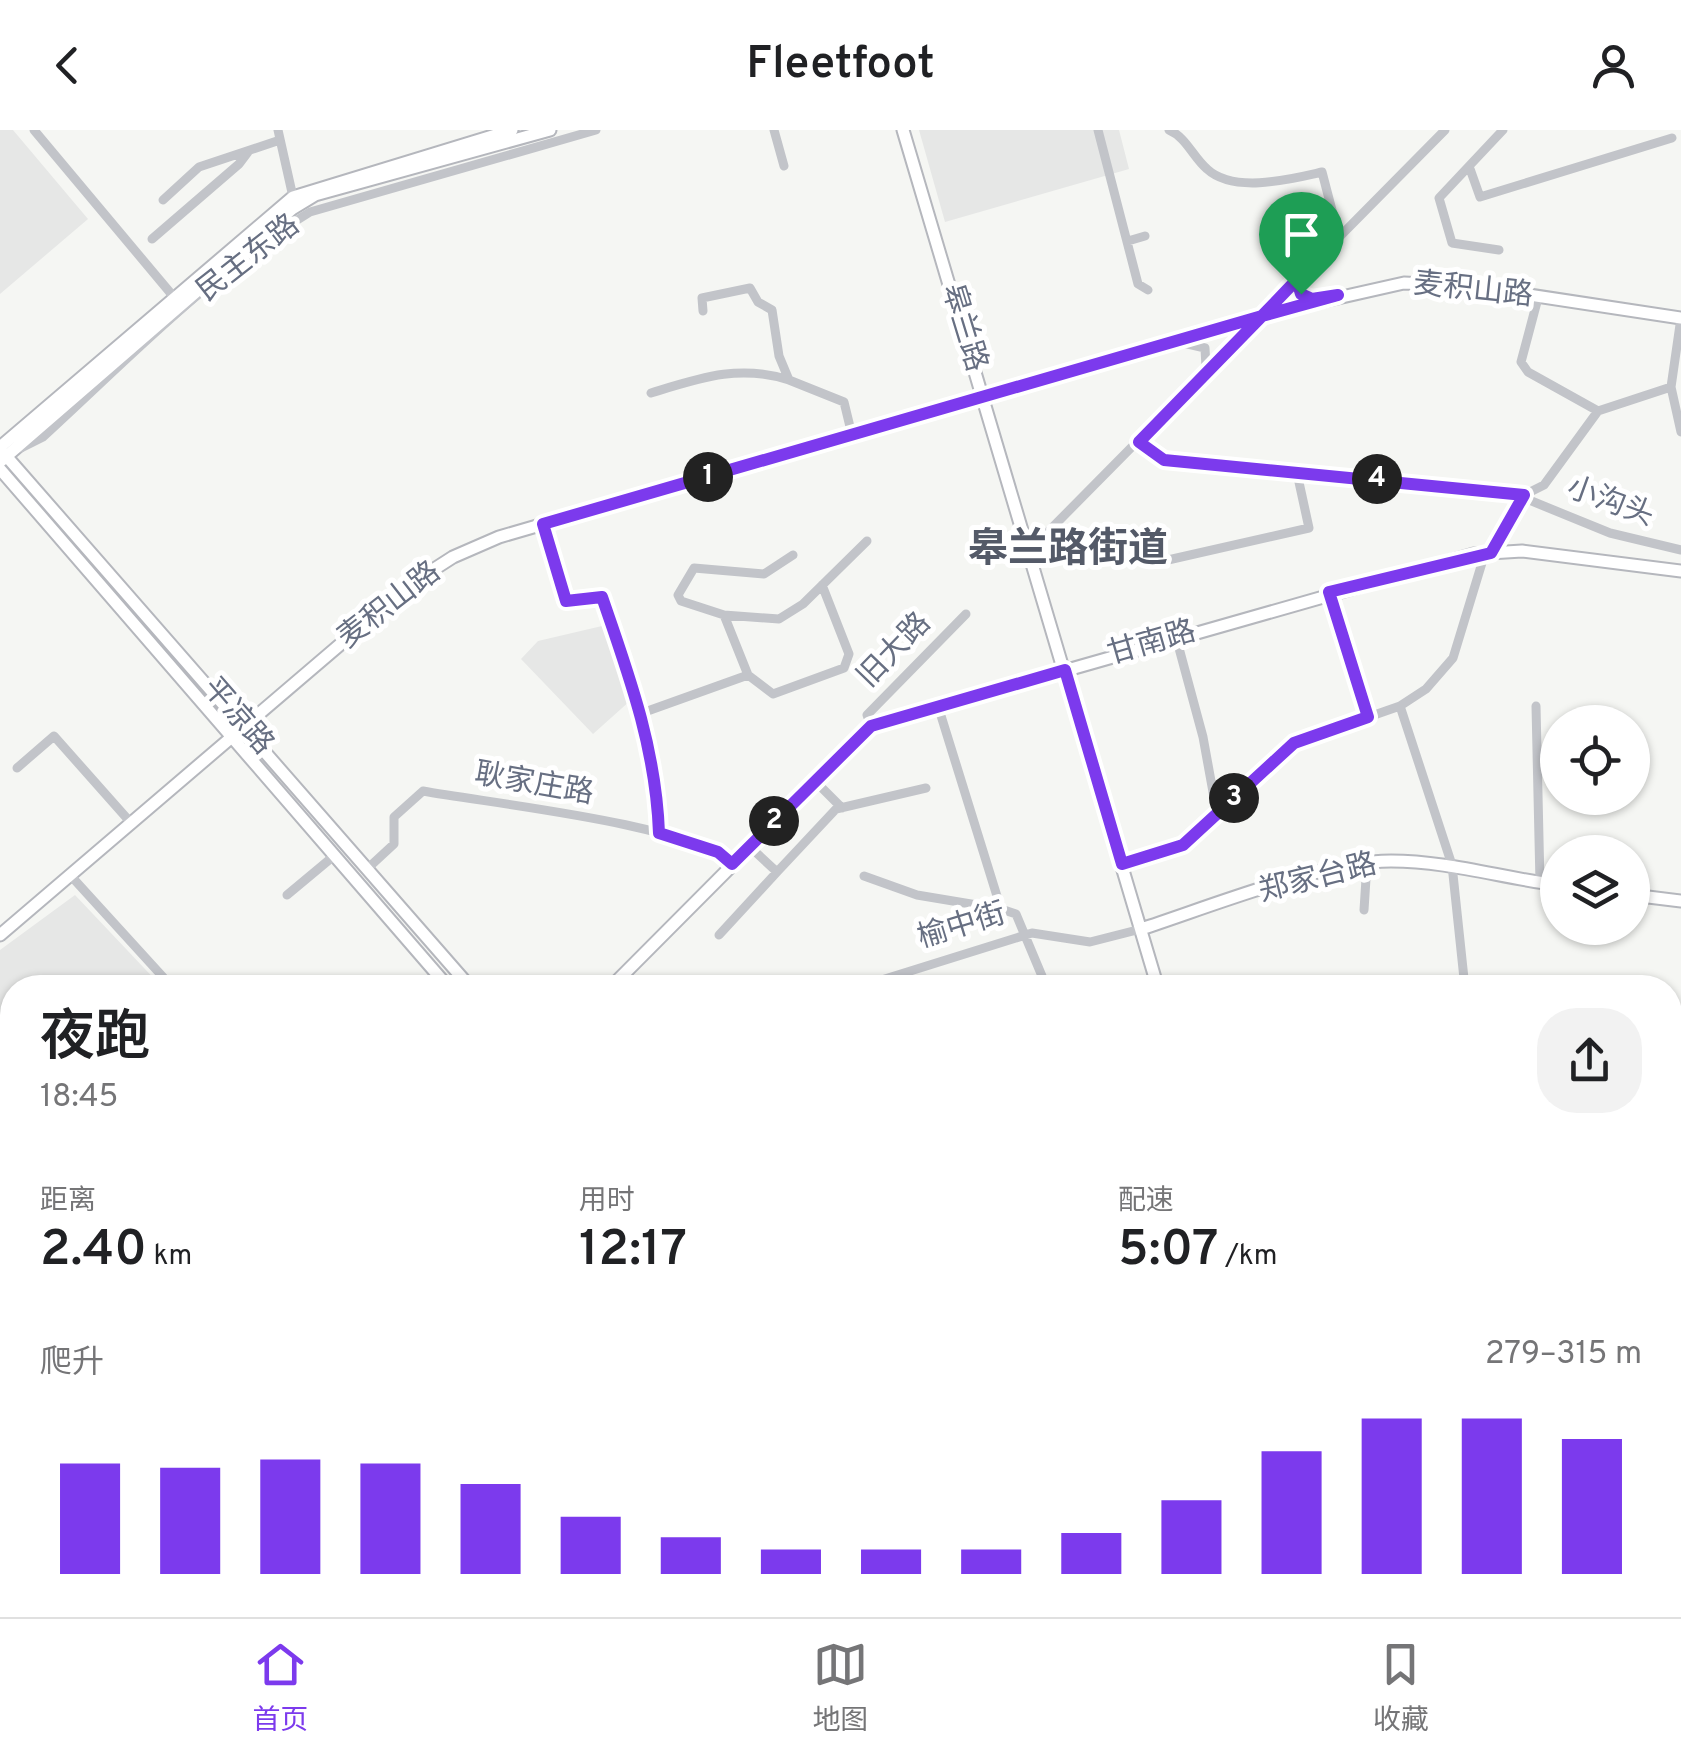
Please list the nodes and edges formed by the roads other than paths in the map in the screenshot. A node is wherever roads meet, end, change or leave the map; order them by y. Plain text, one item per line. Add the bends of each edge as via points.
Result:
1 (34, 130) edge
2 (512, 130) edge
3 (550, 130) edge
4 (596, 130) edge
5 (774, 130) edge
6 (903, 130) edge
7 (1098, 130) edge
8 (1169, 130) edge
9 (1445, 130) edge
10 (1503, 130) edge
11 (279, 135) edge
12 (1672, 138) dead end
13 (249, 149) junction
14 (784, 166) dead end
15 (1469, 166) junction
16 (368, 188) junction
17 (293, 197) junction
18 (163, 200) dead end
19 (1145, 236) dead end
20 (1339, 237) junction
21 (152, 238) dead end
22 (1128, 241) junction
23 (1499, 250) dead end
24 (1308, 268) junction
25 (1148, 290) dead end
26 (1338, 295) junction
27 (173, 296) junction
28 (1538, 298) junction
29 (704, 311) dead end
30 (1262, 316) junction
31 (1681, 318) edge
32 (1162, 345) junction
33 (789, 380) junction
34 (1195, 384) junction
35 (1671, 387) junction
36 (651, 393) dead end
37 (984, 397) junction
38 (1598, 411) junction
39 (1680, 424) edge
40 (852, 435) junction
41 (1139, 442) junction
42 (1, 457) edge
43 (1297, 472) junction
44 (1524, 495) junction
45 (543, 524) junction
46 (867, 541) dead end
47 (1030, 550) junction
48 (1681, 550) edge
49 (1488, 553) junction
50 (793, 556) dead end
51 (1168, 560) dead end
52 (1681, 571) edge
53 (822, 586) junction
54 (1329, 592) junction
55 (966, 614) dead end
56 (724, 615) junction
57 (1176, 637) junction
58 (1065, 670) junction
59 (748, 674) junction
60 (938, 706) junction
61 (1400, 706) junction
62 (1536, 706) dead end
63 (642, 713) junction
64 (1368, 717) junction
65 (871, 726) junction
66 (246, 727) junction
67 (234, 736) junction
68 (17, 768) dead end
69 (816, 781) junction
70 (926, 788) dead end
71 (842, 808) junction
72 (1217, 814) junction
73 (132, 824) junction
74 (659, 833) junction
75 (749, 846) junction
76 (335, 855) junction
77 (732, 864) junction
78 (1122, 864) junction
79 (1367, 864) junction
80 (1452, 865) junction
81 (367, 869) junction
82 (777, 872) junction
83 (71, 876) junction
84 (864, 876) dead end
85 (1540, 883) joint
86 (287, 895) dead end
87 (1650, 897) edge
88 (1681, 901) edge
89 (1000, 909) junction
90 (1364, 910) dead end
91 (1141, 928) junction
92 (0, 935) edge
93 (718, 935) dead end
94 (1022, 935) junction
95 (161, 975) edge
96 (438, 975) edge
97 (460, 975) edge
98 (623, 975) edge
99 (897, 975) edge
100 (1041, 975) edge
101 (1154, 975) edge
102 (1464, 975) edge

1 - 27 street
2 - 17 street, 民主东路
3 - 16 street, 民主东路
4 - 16 street, 民主东路
5 - 14 street
6 - 37 street, 皋兰路
7 - 22 street
8 - 20 street via 1210,173 1263,185 1322,172
9 - 20 street
10 - 15 street
11 - 13 street
11 - 17 street
12 - 15 street via 1480,197
13 - 18 street via 199,168
13 - 21 street
15 - 23 street via 1439,198 1452,243
16 - 42 street, 民主东路 via 315,195 292,209
17 - 27 street, 民主东路
19 - 22 street
20 - 24 street
22 - 25 street via 1138,284
24 - 26 street via 1298,284 1301,294
24 - 30 street
26 - 28 street, 麦积山路 via 1404,283
26 - 30 street, 麦积山路
27 - 42 street, 民主东路
28 - 31 street, 麦积山路
28 - 38 street via 1520,362
29 - 33 street via 702,298 750,288 772,310
30 - 32 street, 麦积山路
30 - 34 street
31 - 35 street
32 - 34 street via 1205,348 1208,366
32 - 37 street, 麦积山路
33 - 36 street via 743,370
33 - 40 street via 844,402
34 - 41 street
35 - 38 street
35 - 39 street
37 - 40 street, 麦积山路
37 - 47 street, 皋兰路
38 - 44 street via 1544,484
40 - 45 street, 麦积山路
41 - 43 street, 小沟头 via 1164,460
41 - 47 street
42 - 66 street, 平凉路
42 - 67 street, 平凉路
43 - 44 street, 小沟头
43 - 51 street via 1309,528
44 - 48 street, 小沟头 via 1610,533
44 - 49 street
45 - 63 street via 566,601 602,597
45 - 66 street, 麦积山路 via 453,557 411,584
46 - 53 street
47 - 58 street, 皋兰路
49 - 52 street, 甘南路 via 1568,555
49 - 54 street, 甘南路
49 - 61 street via 1453,658 1435,682
50 - 56 street via 764,574 694,568 681,601
53 - 56 street via 780,619
53 - 59 street via 849,654 844,668 773,694
54 - 57 street, 甘南路
54 - 64 street
55 - 65 street, 旧大路 via 867,715
56 - 59 street
57 - 58 street, 甘南路
57 - 72 street
58 - 60 street, 甘南路
58 - 78 street, 皋兰路
59 - 63 street
60 - 65 street, 甘南路
60 - 89 street
61 - 64 street
61 - 80 street
62 - 85 street
63 - 74 street
64 - 72 street via 1294,743
65 - 69 street, 甘南路
66 - 67 street, 麦积山路
66 - 81 street, 平凉路
67 - 73 street, 麦积山路
67 - 76 street, 平凉路
68 - 73 street via 54,736
69 - 71 street
69 - 75 street, 甘南路
70 - 71 street
71 - 82 street
72 - 78 street via 1183,845
73 - 83 street, 麦积山路
74 - 77 street, 耿家庄路 via 718,852
74 - 81 street, 耿家庄路 via 423,791 394,817 394,844
75 - 77 street, 甘南路
75 - 82 street
76 - 86 street
76 - 96 street, 平凉路
77 - 98 street, 甘南路
78 - 91 street, 皋兰路
79 - 80 street, 郑家台路
79 - 90 street
79 - 91 street, 郑家台路
80 - 85 street, 郑家台路
80 - 102 street
81 - 97 street, 平凉路
82 - 93 street
83 - 92 street, 麦积山路
83 - 95 street
84 - 89 street via 917,895
87 - 88 street
89 - 94 street via 1016,914
91 - 94 street, 榆中街 via 1090,942 1041,931
91 - 101 street, 皋兰路
94 - 99 street, 榆中街
94 - 100 street

